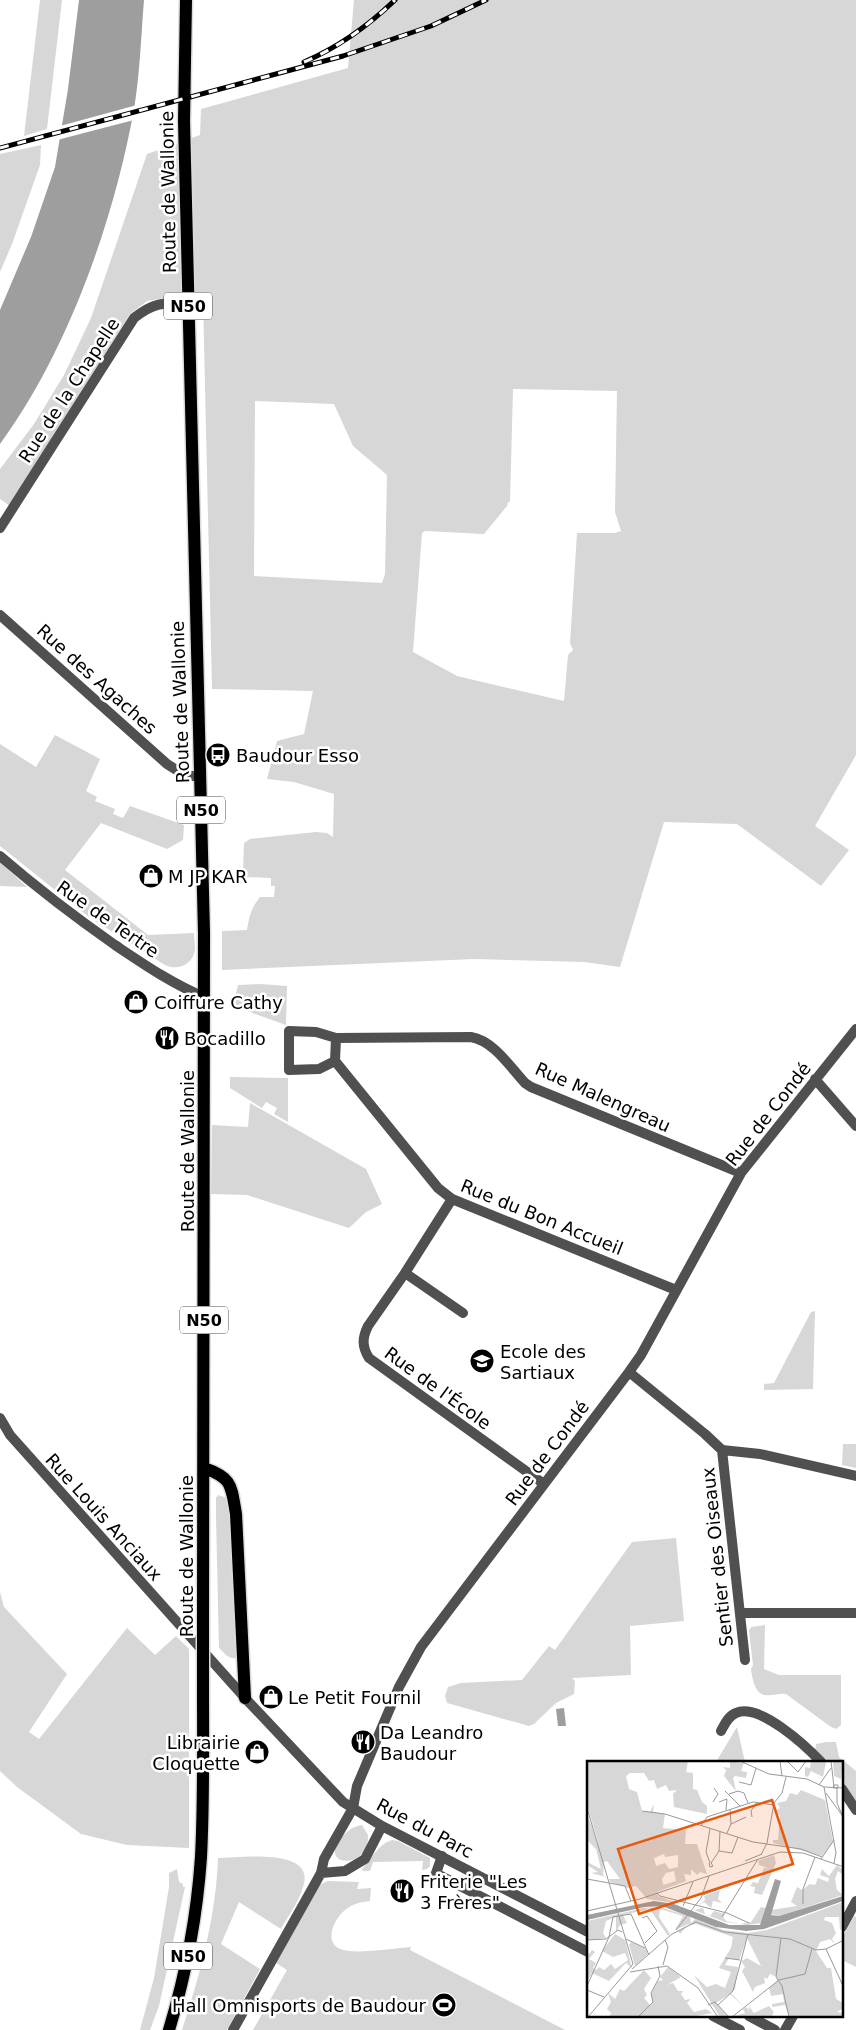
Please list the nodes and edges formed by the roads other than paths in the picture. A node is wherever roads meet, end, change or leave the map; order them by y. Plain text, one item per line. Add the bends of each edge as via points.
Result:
1 (186, 0) edge
2 (188, 302) junction
3 (0, 528) edge
4 (0, 615) edge
5 (200, 776) junction
6 (0, 856) edge
7 (204, 997) junction
8 (856, 1029) edge
9 (336, 1038) junction
10 (335, 1060) junction
11 (815, 1079) junction
12 (856, 1126) edge
13 (741, 1173) junction
14 (452, 1199) junction
15 (405, 1273) junction
16 (676, 1290) junction
17 (463, 1313) dead end
18 (629, 1372) junction
19 (0, 1418) edge
20 (722, 1450) junction
21 (204, 1468) junction
22 (856, 1476) edge
23 (544, 1484) junction
24 (740, 1613) junction
25 (856, 1613) edge
26 (745, 1660) dead end
27 (245, 1698) junction
28 (721, 1731) dead end
29 (820, 1761) edge
30 (844, 1792) edge
31 (353, 1808) junction
32 (856, 1810) edge
33 (382, 1826) junction
34 (442, 1856) junction
35 (321, 1874) junction
36 (856, 1901) edge
37 (844, 1922) edge
38 (587, 1931) edge
39 (587, 1951) edge
40 (717, 2018) edge
41 (753, 2018) edge
42 (792, 2018) edge
43 (169, 2030) edge
44 (233, 2030) edge
45 (740, 2030) edge
46 (775, 2030) edge
47 (785, 2030) edge

1 - 2 main road, Route de Wallonie / N50 via 184,121
2 - 3 street, Rue de la Chapelle via 147,307 134,318
2 - 5 main road, Route de Wallonie / N50
4 - 5 street, Rue des Agaches via 167,764 186,776
5 - 7 main road, Route de Wallonie / N50
6 - 7 street, Rue de Tertre via 75,917 176,985
7 - 21 main road, Route de Wallonie / N50
8 - 11 street, Rue de Condé
9 - 10 street
9 - 10 street, Rue Malengreau via 316,1032 289,1031 289,1070 319,1070
9 - 13 street, Rue Malengreau via 479,1038 531,1087
10 - 14 street, Rue du Bon Accueil via 438,1188
11 - 12 street
11 - 13 street, Rue de Condé
13 - 16 street, Rue de Condé
14 - 15 street, Rue de l'École
14 - 16 street, Rue du Bon Accueil
15 - 17 street
15 - 23 street, Rue de l'École via 364,1334 363,1345 369,1358
16 - 18 street, Rue de Condé
18 - 20 street
18 - 23 street, Rue de Condé
19 - 27 street, Rue Louis Anciaux via 10,1435
20 - 22 street via 760,1454
20 - 24 street, Sentier des Oiseaux
21 - 27 main road via 219,1473 232,1490
21 - 43 main road, Route de Wallonie / N50, bridge via 202,1837 188,1954
23 - 31 street, Rue de Condé via 414,1657 357,1786
24 - 25 street
24 - 26 street, Sentier des Oiseaux
27 - 31 street, Rue Louis Anciaux via 343,1802
28 - 29 street via 729,1717 737,1712 765,1716 801,1742
30 - 32 street
31 - 33 street, Rue du Parc
31 - 35 street, Rue de Condé via 324,1859
33 - 34 street, Rue du Parc
33 - 35 street via 364,1859 345,1871
34 - 38 street, Rue du Parc
34 - 39 street, Rue du Parc via 435,1876 440,1875
35 - 44 street, Rue de Condé
36 - 37 street
40 - 45 street
41 - 46 street
42 - 47 street

